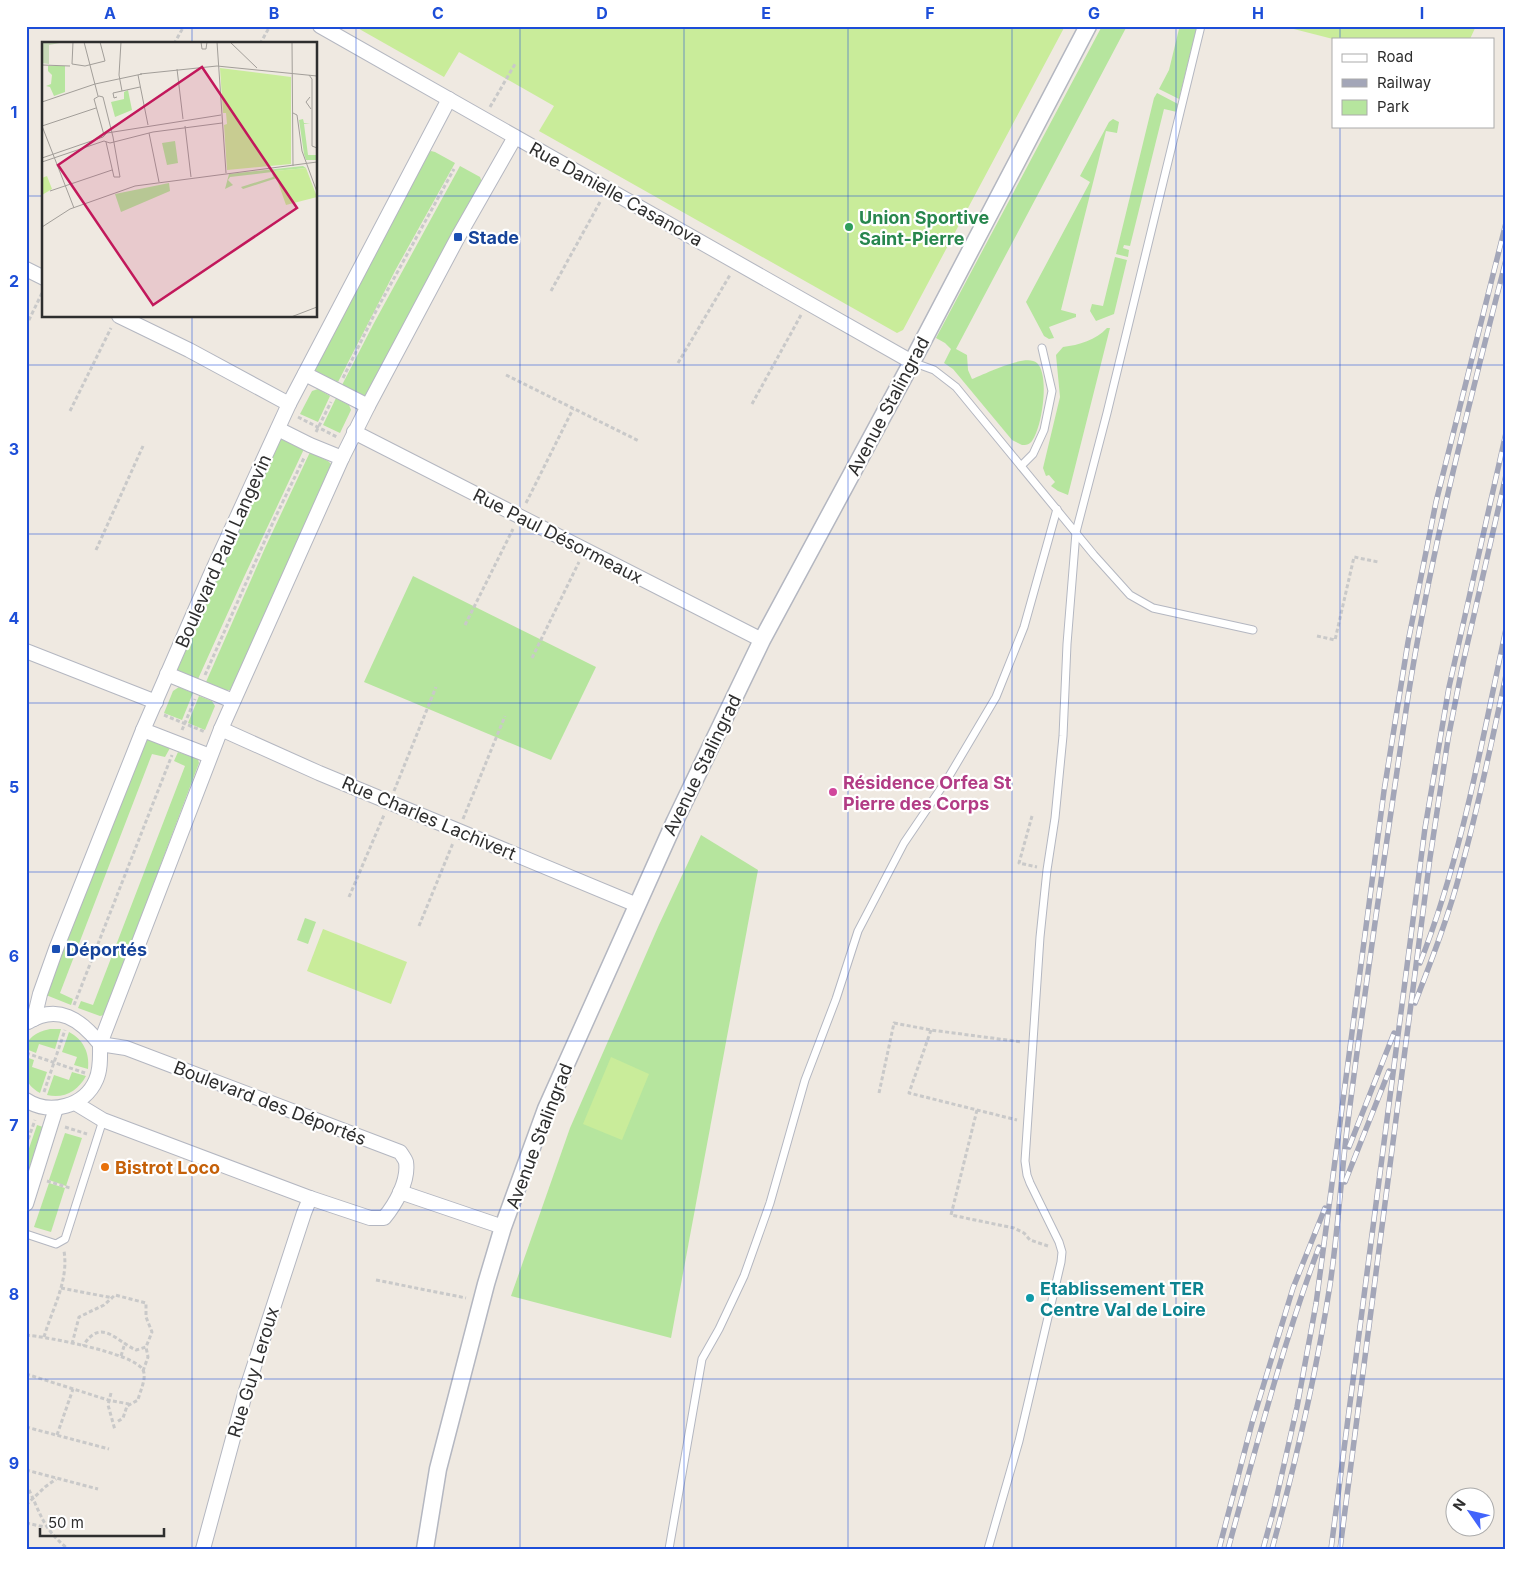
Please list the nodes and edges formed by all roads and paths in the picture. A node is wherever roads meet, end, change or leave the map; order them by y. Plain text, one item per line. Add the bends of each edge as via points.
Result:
1 (184, 26) edge
2 (270, 26) edge
3 (320, 26) edge
4 (1088, 26) edge
5 (1201, 26) edge
6 (175, 42) edge
7 (261, 42) edge
8 (515, 64) dead end
9 (449, 99) junction
10 (484, 119) junction
11 (515, 136) junction
12 (454, 169) dead end
13 (607, 190) junction
14 (738, 262) junction
15 (26, 269) edge
16 (42, 277) edge
17 (550, 291) dead end
18 (42, 295) edge
19 (808, 302) junction
20 (116, 321) edge
21 (26, 326) edge
22 (1042, 348) dead end
23 (912, 362) junction
24 (678, 363) dead end
25 (305, 374) junction
26 (506, 375) dead end
27 (337, 390) junction
28 (752, 404) dead end
29 (368, 406) junction
30 (288, 408) junction
31 (70, 411) dead end
32 (318, 428) junction
33 (278, 429) junction
34 (352, 437) junction
35 (640, 441) dead end
36 (310, 445) junction
37 (144, 446) dead end
38 (342, 458) junction
39 (1021, 466) junction
40 (1057, 509) junction
41 (1076, 532) junction
42 (96, 550) dead end
43 (586, 550) junction
44 (1378, 562) dead end
45 (1254, 630) dead end
46 (1317, 636) dead end
47 (762, 640) junction
48 (26, 650) edge
49 (532, 658) dead end
50 (167, 674) junction
51 (200, 688) junction
52 (233, 701) junction
53 (154, 706) junction
54 (184, 723) junction
55 (143, 730) junction
56 (220, 733) junction
57 (177, 743) junction
58 (210, 756) junction
59 (1032, 816) dead end
60 (1047, 870) junction
61 (637, 905) junction
62 (70, 1017) junction
63 (29, 1019) edge
64 (931, 1030) junction
65 (1032, 1043) junction
66 (100, 1044) junction
67 (26, 1053) edge
68 (54, 1063) junction
69 (97, 1078) junction
70 (879, 1093) dead end
71 (26, 1100) edge
72 (75, 1103) junction
73 (39, 1106) junction
74 (56, 1108) junction
75 (977, 1110) junction
76 (103, 1120) junction
77 (1027, 1121) junction
78 (26, 1145) edge
79 (46, 1181) dead end
80 (80, 1192) junction
81 (400, 1192) junction
82 (310, 1198) junction
83 (26, 1204) edge
84 (503, 1227) junction
85 (26, 1234) edge
86 (62, 1242) junction
87 (1061, 1250) junction
88 (376, 1280) dead end
89 (61, 1288) junction
90 (113, 1298) junction
91 (482, 1301) junction
92 (26, 1335) edge
93 (44, 1337) junction
94 (125, 1343) junction
95 (72, 1344) junction
96 (82, 1346) junction
97 (146, 1347) junction
98 (121, 1356) junction
99 (143, 1371) junction
100 (26, 1374) edge
101 (73, 1389) junction
102 (111, 1393) dead end
103 (108, 1400) junction
104 (129, 1404) junction
105 (117, 1422) dead end
106 (26, 1427) edge
107 (115, 1430) dead end
108 (58, 1435) junction
109 (109, 1449) dead end
110 (26, 1470) edge
111 (56, 1478) junction
112 (26, 1484) edge
113 (98, 1488) dead end
114 (33, 1499) junction
115 (26, 1505) edge
116 (26, 1523) edge
117 (46, 1527) junction
118 (68, 1549) edge
119 (203, 1549) edge
120 (425, 1549) edge
121 (669, 1549) edge
122 (988, 1549) edge

1 - 6 path
2 - 7 path
3 - 9 street, Rue Danielle Casanova
4 - 23 street, Avenue Stalingrad
5 - 41 lane
8 - 10 path
9 - 10 street, Rue Danielle Casanova
9 - 25 street, Boulevard Paul Langevin
10 - 11 street, Rue Danielle Casanova
11 - 13 street, Rue Danielle Casanova
11 - 29 street
12 - 27 path
13 - 14 street, Rue Danielle Casanova
13 - 17 path
14 - 19 street, Rue Danielle Casanova
14 - 24 path
15 - 16 street
18 - 21 path
19 - 23 street, Rue Danielle Casanova
19 - 28 path
20 - 30 street via 189,350
20 - 31 path
22 - 39 lane via 1052,391 1044,430 1033,454
23 - 39 lane via 934,370 956,387
23 - 47 street, Avenue Stalingrad
25 - 27 street
25 - 30 street, Boulevard Paul Langevin
26 - 35 path
27 - 29 street
27 - 32 path
29 - 34 street
30 - 32 path
30 - 33 street, Boulevard Paul Langevin
32 - 34 path
32 - 36 path
33 - 36 street
33 - 50 street, Boulevard Paul Langevin
34 - 38 street
34 - 43 street, Rue Paul Désormeaux
36 - 38 street
36 - 51 path
37 - 42 path
38 - 52 street
39 - 40 lane
40 - 41 lane
40 - 121 lane via 1024,627 996,697 948,778 904,843 858,931 805,1080 770,1203 744,1276 702,1359
41 - 45 lane via 1130,595 1153,608
41 - 60 lane via 1063,736
43 - 47 street, Rue Paul Désormeaux
43 - 49 path
44 - 46 path via 1354,557 1335,640
47 - 61 street, Avenue Stalingrad
48 - 53 street
50 - 51 street
50 - 53 street, Boulevard Paul Langevin
51 - 52 street
51 - 54 path
52 - 56 street
53 - 54 path
53 - 55 street, Boulevard Paul Langevin
54 - 56 path
54 - 57 path
55 - 57 street
55 - 63 street, Boulevard Paul Langevin
56 - 58 street
56 - 61 street, Rue Charles Lachivert
57 - 58 street
57 - 62 path
58 - 66 street
59 - 60 path via 1019,863
60 - 65 lane
61 - 84 street, Avenue Stalingrad via 546,1109
62 - 63 street via 52,1015
62 - 66 street
62 - 68 path
64 - 65 path
64 - 70 path via 894,1023
64 - 75 path via 909,1093
65 - 77 lane
66 - 69 street
66 - 81 street, Boulevard des Déportés via 126,1048 400,1152 406,1162
67 - 68 path
68 - 69 path
68 - 73 path
69 - 72 street via 92,1088
71 - 73 street
72 - 74 street
72 - 76 street, Boulevard des Déportés
73 - 74 street
73 - 78 path
74 - 83 street
75 - 77 path
75 - 87 path via 951,1215 1014,1228 1030,1240
76 - 80 lane
76 - 82 street, Boulevard des Déportés
77 - 87 lane via 1027,1174
79 - 80 path
80 - 86 lane
81 - 82 street, Boulevard des Déportés via 384,1218 370,1218
81 - 84 street
82 - 119 street, Rue Guy Leroux via 245,1394
84 - 91 street, Avenue Stalingrad
85 - 86 lane via 56,1244
86 - 89 path via 66,1262
87 - 122 lane via 1061,1262 1019,1441
88 - 91 path
89 - 90 path
89 - 93 path
90 - 95 path via 79,1317
90 - 97 path via 117,1294 146,1304 146,1317 152,1332
91 - 120 street, Avenue Stalingrad via 438,1469
92 - 93 path
93 - 95 path
94 - 96 path via 100,1333 90,1336
94 - 97 path via 136,1350
94 - 98 path
95 - 96 path
96 - 98 path
97 - 99 path via 148,1357
98 - 99 path via 138,1364
99 - 104 path via 138,1400
100 - 101 path
101 - 103 path
101 - 108 path
102 - 103 path
103 - 104 path
103 - 107 path
104 - 105 path via 123,1418
106 - 108 path
108 - 109 path
110 - 111 path
111 - 113 path
111 - 114 path
112 - 114 path
114 - 115 path
114 - 117 path
116 - 117 path
117 - 118 path

